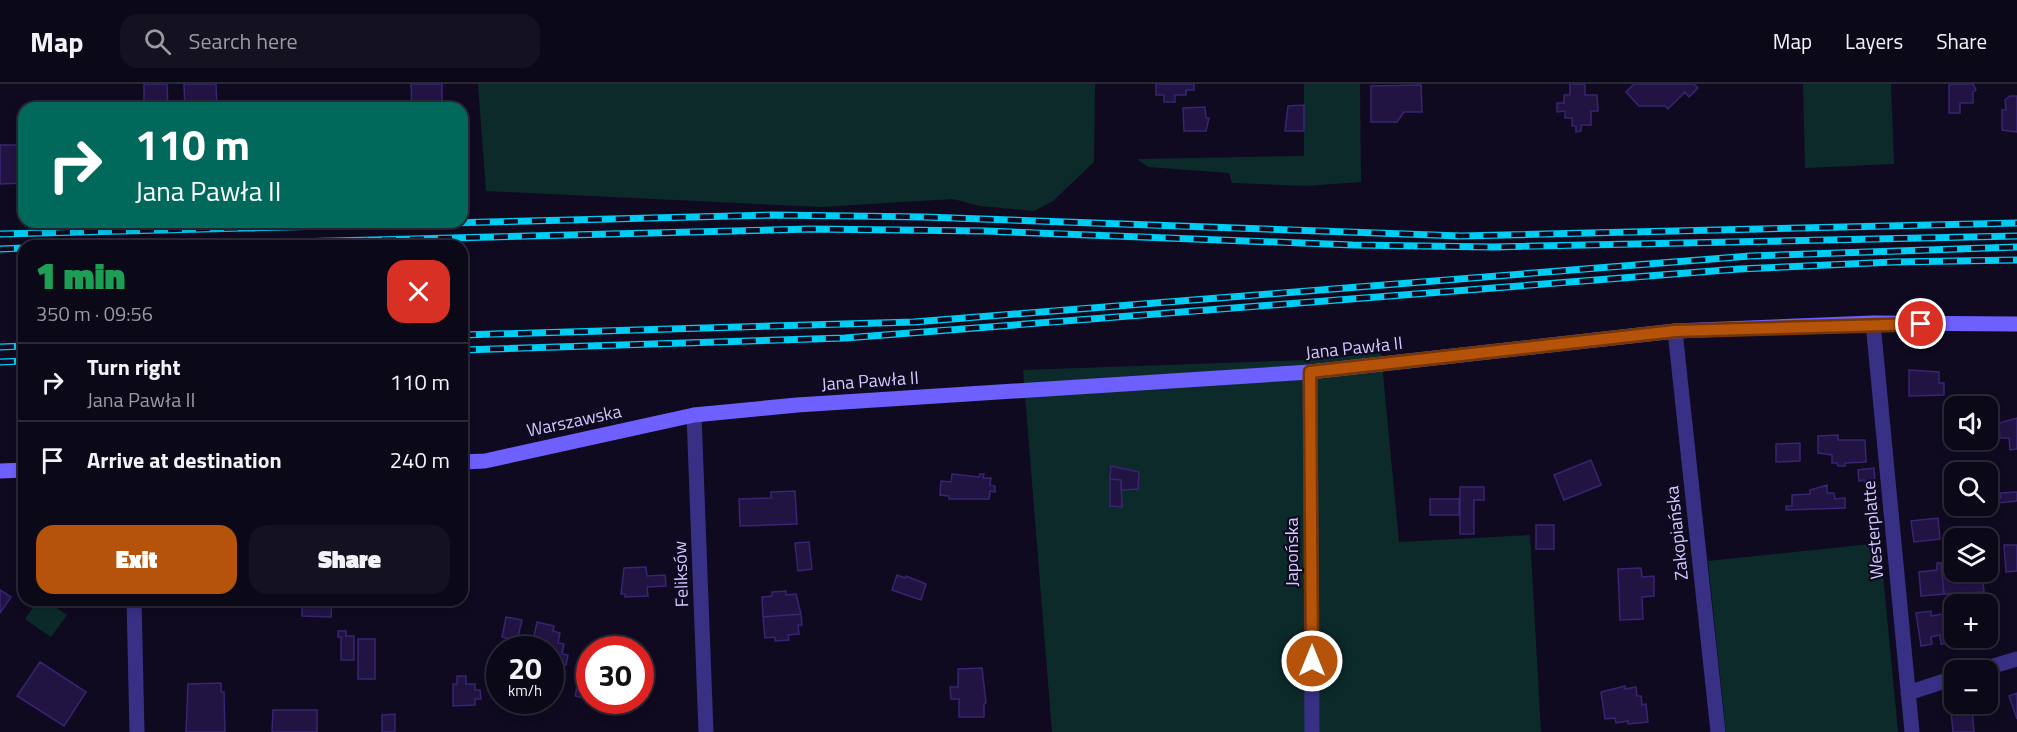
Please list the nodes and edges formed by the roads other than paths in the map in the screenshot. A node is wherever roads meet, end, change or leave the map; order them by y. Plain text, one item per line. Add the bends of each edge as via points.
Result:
1 (1873, 323) junction
2 (2017, 324) edge
3 (1675, 331) junction
4 (1310, 372) junction
5 (694, 415) junction
6 (468, 462) edge
7 (18, 470) edge
8 (0, 471) edge
9 (134, 606) edge
10 (2017, 659) edge
11 (1998, 665) edge
12 (1944, 681) edge
13 (1908, 693) junction
14 (137, 732) edge
15 (706, 732) edge
16 (1312, 732) edge
17 (1718, 732) edge
18 (1912, 732) edge

1 - 2 main road, Jana Pawła II
1 - 3 main road, Jana Pawła II
1 - 13 street, Westerplatte
3 - 4 main road, Jana Pawła II
3 - 17 street, Zakopiańska
4 - 5 main road, Jana Pawła II
4 - 16 street, Japońska
5 - 6 main road, Warszawska
5 - 15 street, Feliksów
7 - 8 main road
9 - 14 street
10 - 11 street
12 - 13 street
13 - 18 street, Westerplatte

